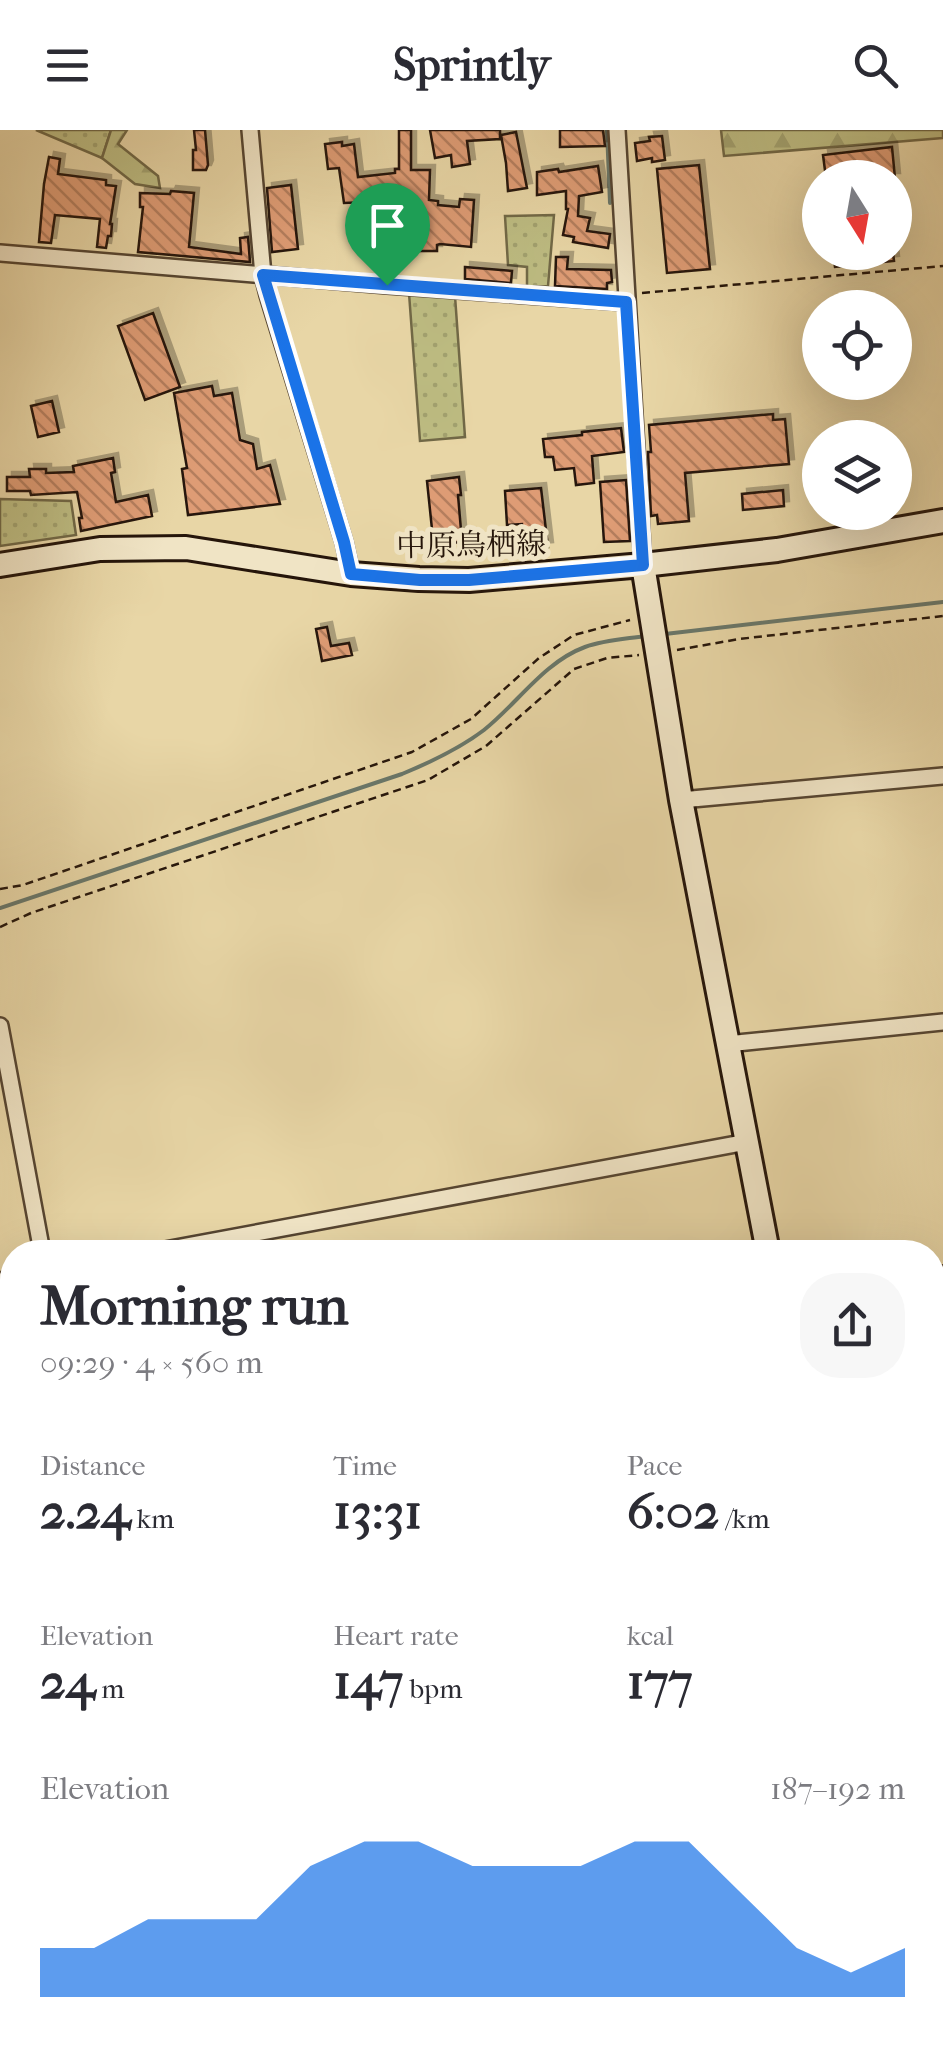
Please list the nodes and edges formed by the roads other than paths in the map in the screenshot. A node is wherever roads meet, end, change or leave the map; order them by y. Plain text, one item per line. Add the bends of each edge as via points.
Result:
1 (250, 130) edge
2 (617, 130) edge
3 (0, 253) edge
4 (263, 275) junction
5 (626, 297) junction
6 (943, 521) edge
7 (0, 564) edge
8 (643, 565) junction
9 (351, 574) junction
10 (943, 776) edge
11 (680, 800) junction
12 (943, 1022) edge
13 (0, 1026) edge
14 (727, 1044) junction
15 (747, 1142) junction
16 (40, 1240) edge
17 (219, 1240) edge
18 (766, 1240) edge

1 - 4 street
2 - 5 street
3 - 4 street
4 - 5 street
4 - 9 street
5 - 8 street
6 - 8 main road, 中原鳥栖線
7 - 9 main road, 中原鳥栖線 via 100,550 186,548
8 - 9 main road, 中原鳥栖線 via 469,580
8 - 11 main road
10 - 11 street
11 - 14 main road
12 - 14 street
13 - 16 street
14 - 15 main road
15 - 17 street
15 - 18 main road

